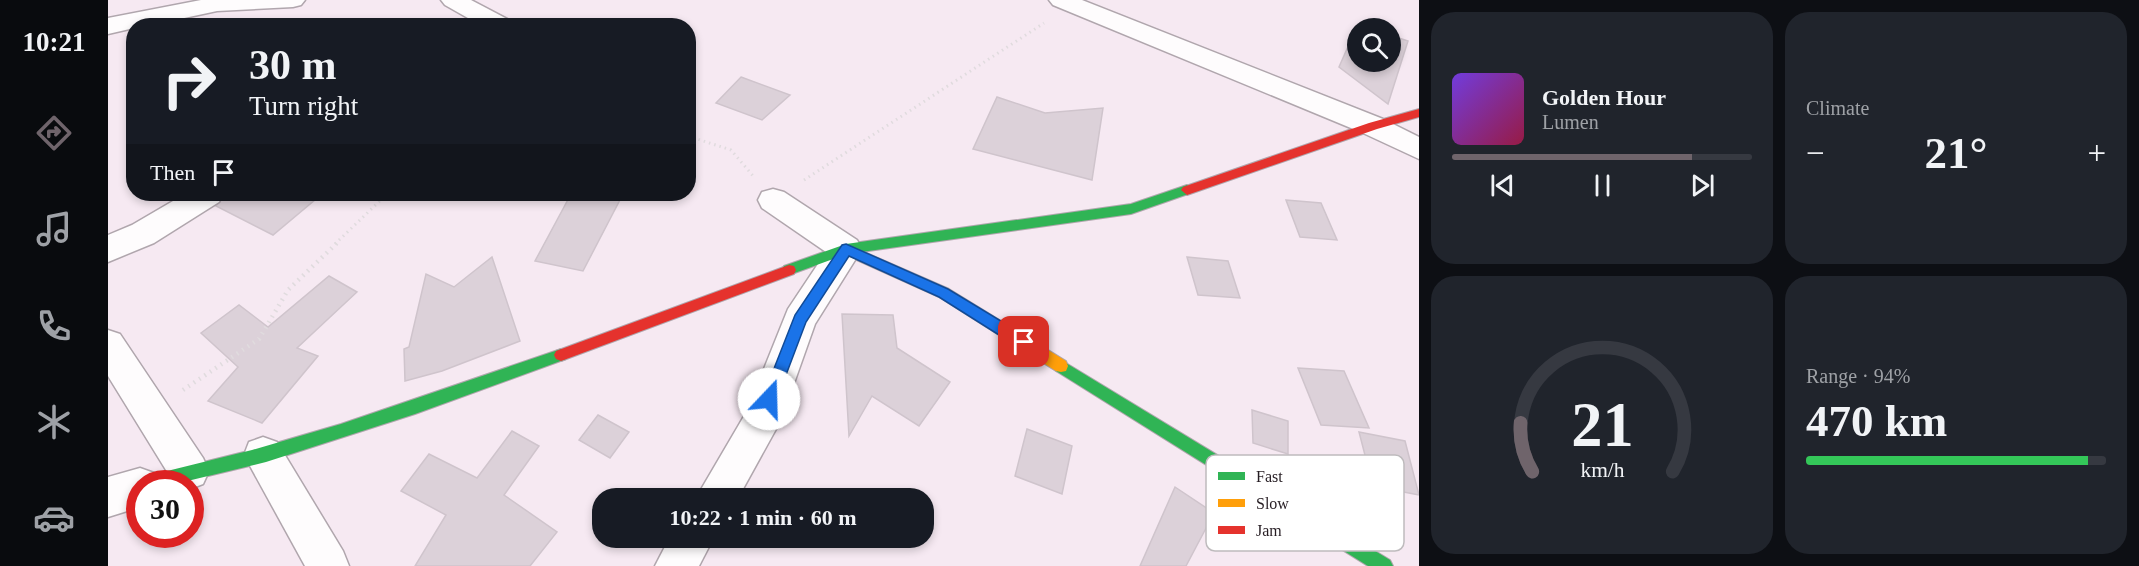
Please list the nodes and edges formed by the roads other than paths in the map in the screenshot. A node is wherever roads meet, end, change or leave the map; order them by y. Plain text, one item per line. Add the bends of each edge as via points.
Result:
1 (293, 0) edge
2 (453, 0) edge
3 (1067, 2) edge
4 (148, 18) edge
5 (481, 18) edge
6 (126, 22) edge
7 (108, 26) edge
8 (1419, 113) edge
9 (1372, 126) junction
10 (1419, 149) edge
11 (773, 200) road end
12 (196, 201) edge
13 (108, 249) edge
14 (846, 249) junction
15 (108, 345) edge
16 (262, 455) junction
17 (1206, 456) edge
18 (188, 470) edge
19 (194, 470) edge
20 (722, 488) edge
21 (126, 491) edge
22 (108, 497) edge
23 (687, 548) edge
24 (1360, 551) edge
25 (328, 566) edge
26 (676, 566) edge
27 (1384, 566) edge

1 - 4 street via 217,4
2 - 5 street
3 - 9 street
6 - 7 street
8 - 9 street
9 - 10 street
9 - 14 street via 1131,209
11 - 14 street
12 - 13 street via 142,234
14 - 16 street via 414,409
14 - 17 street via 944,293
14 - 20 street via 800,319 762,420
15 - 18 street
16 - 19 street
16 - 25 street
21 - 22 street
23 - 26 street
24 - 27 street

